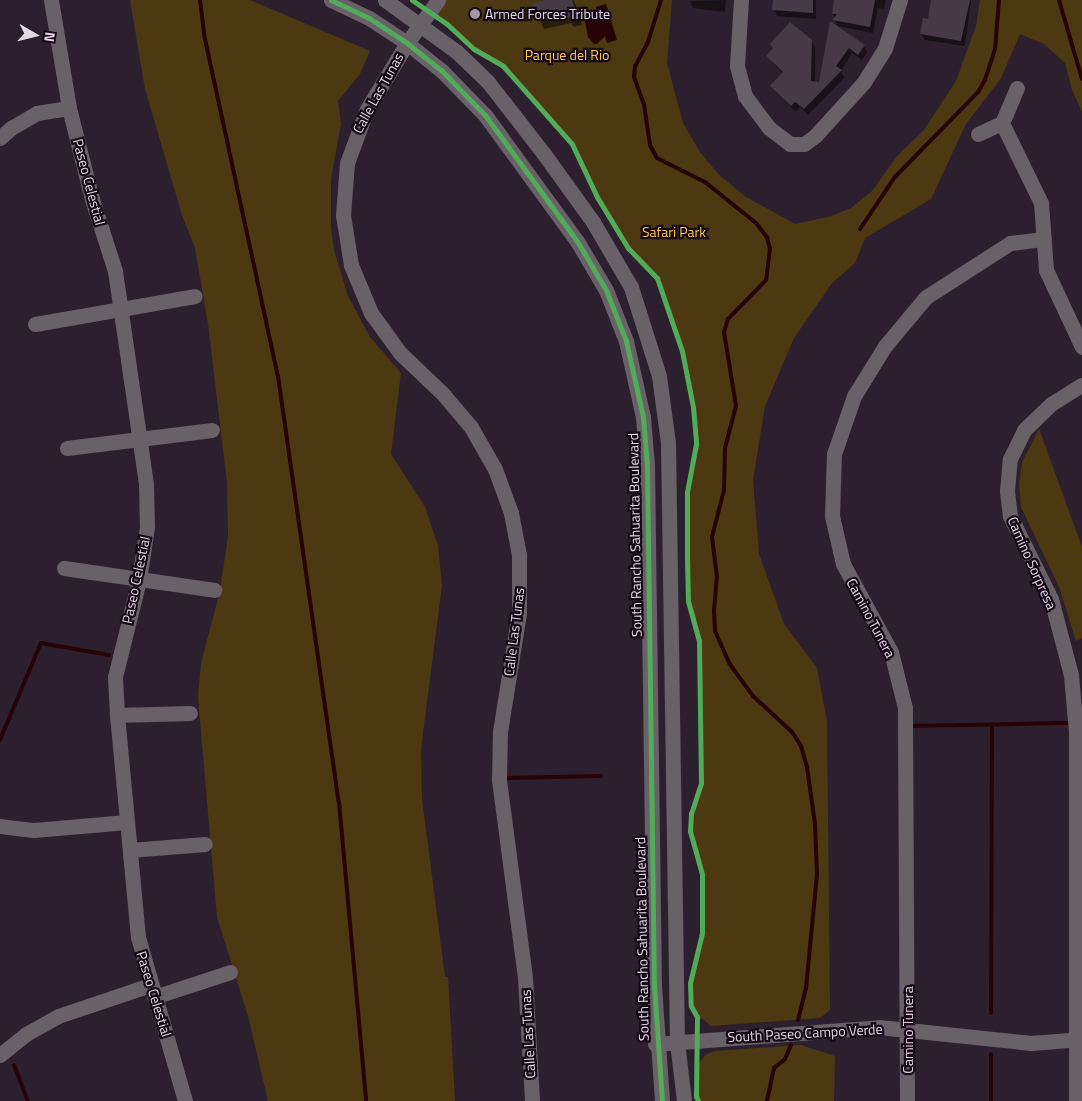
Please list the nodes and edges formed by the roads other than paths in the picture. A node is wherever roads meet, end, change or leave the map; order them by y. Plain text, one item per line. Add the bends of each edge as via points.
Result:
1 (51, 0) edge
2 (331, 0) edge
3 (385, 0) edge
4 (438, 0) edge
5 (742, 0) edge
6 (900, 0) edge
7 (421, 24) junction
8 (407, 43) junction
9 (1017, 88) dead end
10 (70, 108) junction
11 (1002, 123) junction
12 (978, 134) dead end
13 (0, 138) edge
14 (1044, 239) junction
15 (196, 296) dead end
16 (122, 307) junction
17 (35, 324) dead end
18 (1082, 347) edge
19 (1082, 385) edge
20 (212, 430) dead end
21 (139, 439) junction
22 (67, 448) dead end
23 (64, 568) dead end
24 (138, 580) junction
25 (214, 590) dead end
26 (190, 713) dead end
27 (117, 715) junction
28 (1079, 732) edge
29 (127, 822) junction
30 (0, 826) edge
31 (205, 844) dead end
32 (130, 850) junction
33 (1079, 916) edge
34 (230, 972) dead end
35 (152, 991) junction
36 (908, 1030) junction
37 (1079, 1040) edge
38 (677, 1042) junction
39 (655, 1044) junction
40 (0, 1055) edge
41 (185, 1101) edge
42 (532, 1101) edge
43 (662, 1101) edge
44 (684, 1101) edge
45 (907, 1101) edge
46 (1076, 1101) edge

1 - 10 street, Paseo Celestial
2 - 8 street, South Rancho Sahuarita Boulevard
3 - 7 street
4 - 7 street, Calle Las Tunas
5 - 6 street via 737,66 745,96 769,128 790,144 804,144 815,136 864,82 885,48
7 - 8 street, Calle Las Tunas
7 - 38 street via 488,82 593,222 631,287 659,376 668,443
8 - 39 street, South Rancho Sahuarita Boulevard via 442,70 485,115 577,240 606,290 633,368 647,466
8 - 42 street, Calle Las Tunas via 367,109 354,138 343,188 346,241 359,290 371,313 400,353 443,394 471,427 495,469 511,513 519,555 519,613 500,731 500,780 525,978
9 - 11 street
10 - 13 street via 38,113
10 - 16 street, Paseo Celestial
11 - 12 street
11 - 14 street via 1041,203
14 - 18 street via 1046,270
14 - 36 street, Camino Tunera via 1010,243 926,297 901,324 867,374 845,415 834,454 832,516 843,564 891,652 905,708
15 - 16 street
16 - 17 street
16 - 21 street, Paseo Celestial
19 - 28 street, Camino Sorpresa via 1051,404 1024,430 1010,459 1007,491 1010,516 1051,599 1071,675
20 - 21 street
21 - 22 street
21 - 24 street, Paseo Celestial via 146,527
23 - 24 street
24 - 25 street
24 - 27 street, Paseo Celestial via 115,678
26 - 27 street
27 - 29 street, Paseo Celestial
28 - 33 street, Camino Sorpresa
29 - 30 street via 34,830
29 - 32 street, Paseo Celestial
31 - 32 street
32 - 35 street, Paseo Celestial via 138,937
33 - 37 street, Camino Sorpresa
34 - 35 street
35 - 40 street via 58,1016 26,1034
35 - 41 street, Paseo Celestial
36 - 37 street, South Paseo Campo Verde via 1031,1043
36 - 38 street, South Paseo Campo Verde via 847,1029
36 - 45 street, Camino Tunera
37 - 46 street, Camino Sorpresa
38 - 39 street, South Paseo Campo Verde
38 - 44 street
39 - 43 street, South Rancho Sahuarita Boulevard

